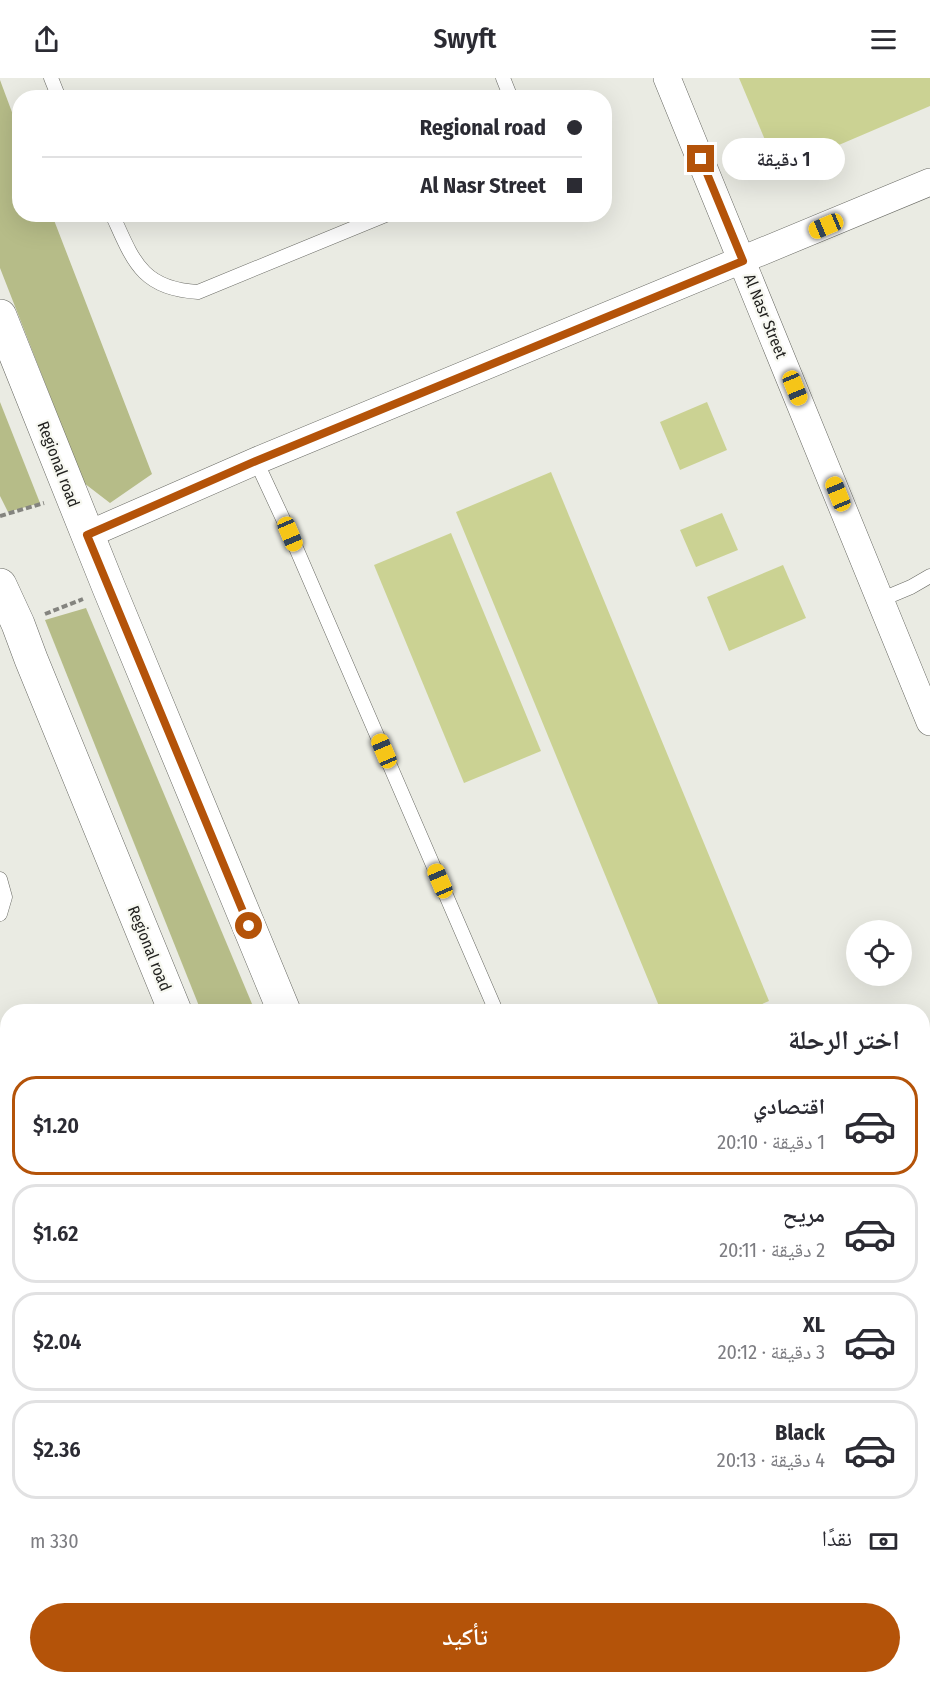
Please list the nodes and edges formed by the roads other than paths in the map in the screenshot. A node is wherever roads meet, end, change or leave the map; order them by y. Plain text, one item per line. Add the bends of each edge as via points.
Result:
1 (667, 78) edge
2 (930, 182) edge
3 (116, 222) edge
4 (369, 222) edge
5 (743, 261) junction
6 (0, 316) edge
7 (256, 461) junction
8 (87, 535) junction
9 (930, 576) edge
10 (0, 585) edge
11 (880, 600) junction
12 (930, 722) edge
13 (0, 879) edge
14 (0, 914) edge
15 (172, 1004) edge
16 (281, 1004) edge
17 (493, 1004) edge

1 - 5 street, Al Nasr Street
2 - 5 street
3 - 4 lane via 133,261 142,271 168,287 198,292
5 - 7 street
5 - 11 street, Al Nasr Street
6 - 8 highway, Regional road
7 - 8 street
7 - 17 lane
8 - 16 highway, Regional road
9 - 11 lane
10 - 15 highway, Regional road
11 - 12 street, Al Nasr Street
13 - 14 lane via 5,897

